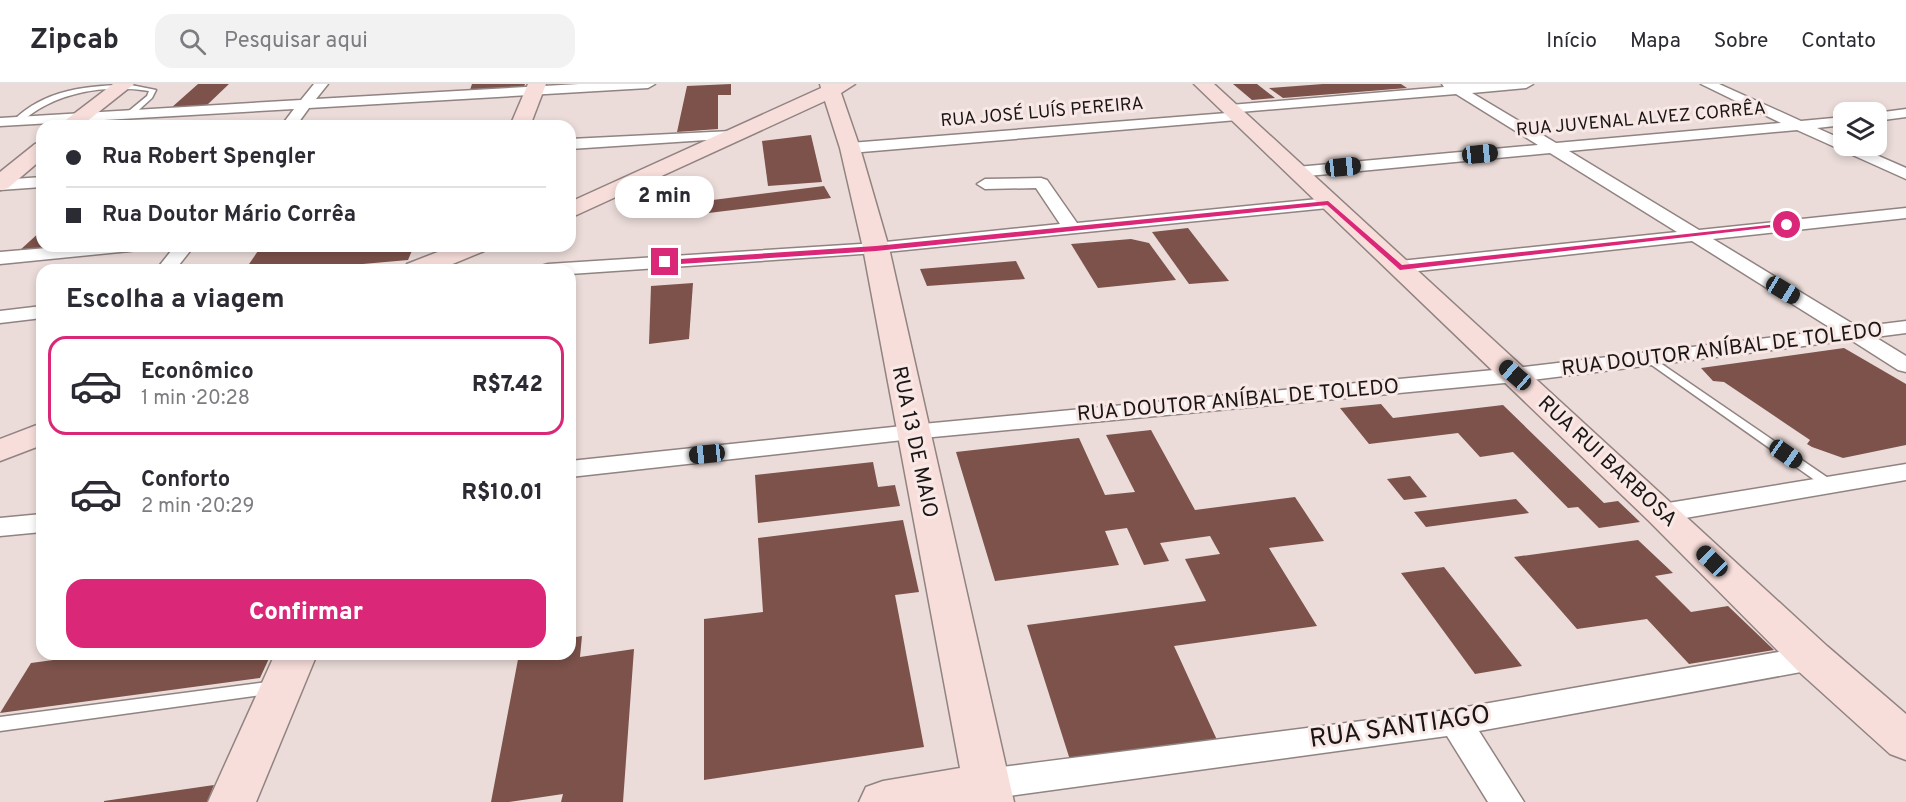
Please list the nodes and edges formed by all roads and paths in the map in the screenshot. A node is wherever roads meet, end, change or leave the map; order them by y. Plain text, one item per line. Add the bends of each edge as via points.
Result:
1 (321, 84) edge
2 (648, 84) edge
3 (1203, 84) edge
4 (1526, 84) edge
5 (1708, 84) edge
6 (123, 86) edge
7 (835, 86) edge
8 (536, 87) edge
9 (1453, 87) edge
10 (305, 104) junction
11 (1233, 113) junction
12 (1906, 113) edge
13 (128, 115) junction
14 (1887, 116) edge
15 (76, 120) edge
16 (89, 120) edge
17 (293, 120) edge
18 (522, 120) edge
19 (17, 121) junction
20 (36, 121) edge
21 (0, 122) edge
22 (1833, 122) edge
23 (1801, 126) junction
24 (732, 135) junction
25 (576, 144) edge
26 (1549, 147) junction
27 (850, 148) junction
28 (36, 153) edge
29 (1298, 172) junction
30 (1906, 174) edge
31 (36, 182) edge
32 (0, 184) edge
33 (985, 184) dead end
34 (1328, 203) junction
35 (576, 208) edge
36 (1906, 213) edge
37 (1072, 229) junction
38 (1691, 234) junction
39 (876, 248) junction
40 (65, 252) edge
41 (180, 252) edge
42 (468, 253) edge
43 (0, 258) edge
44 (170, 264) edge
45 (434, 264) edge
46 (1400, 267) junction
47 (576, 268) edge
48 (36, 313) edge
49 (0, 316) edge
50 (1906, 327) edge
51 (1856, 334) junction
52 (1650, 358) junction
53 (1906, 365) edge
54 (1515, 375) junction
55 (912, 432) junction
56 (36, 436) edge
57 (0, 451) edge
58 (576, 468) edge
59 (1906, 472) edge
60 (1830, 485) junction
61 (1662, 513) junction
62 (36, 524) edge
63 (0, 527) edge
64 (1812, 657) junction
65 (289, 670) edge
66 (1455, 722) junction
67 (0, 724) edge
68 (1906, 741) edge
69 (988, 793) edge
70 (232, 802) edge
71 (883, 802) edge
72 (1507, 802) edge

1 - 10 street
2 - 8 street
3 - 11 main road, RUA RUI BARBOSA
4 - 9 street, RUA JOSÉ LUÍS PEREIRA
5 - 23 street
6 - 13 lane via 153,90
6 - 15 main road
6 - 19 lane via 58,96
7 - 24 main road
7 - 27 main road, RUA 13 DE MAIO
8 - 10 street
8 - 18 main road
9 - 11 street, RUA JOSÉ LUÍS PEREIRA
9 - 26 street
10 - 13 street
10 - 17 street
11 - 27 street, RUA JOSÉ LUÍS PEREIRA
11 - 29 main road, RUA RUI BARBOSA
12 - 14 street
13 - 16 street
19 - 20 street
19 - 21 street
22 - 23 street, RUA JUVENAL ALVEZ CORRÊA
23 - 26 street, RUA JUVENAL ALVEZ CORRÊA
23 - 30 street
24 - 25 street
24 - 35 main road
26 - 29 street, RUA JUVENAL ALVEZ CORRÊA
26 - 38 street
27 - 39 main road, RUA 13 DE MAIO
28 - 32 main road
29 - 34 main road, RUA RUI BARBOSA
31 - 32 street
33 - 37 street via 1041,183
34 - 37 street
34 - 46 main road, RUA RUI BARBOSA
36 - 38 street
37 - 39 street
38 - 46 street
38 - 51 street
39 - 47 street
39 - 55 main road, RUA 13 DE MAIO
40 - 43 street
41 - 44 street
42 - 45 main road
46 - 54 main road, RUA RUI BARBOSA
48 - 49 street
50 - 51 street, RUA DOUTOR ANÍBAL DE TOLEDO
51 - 52 street, RUA DOUTOR ANÍBAL DE TOLEDO
51 - 53 street
52 - 54 street, RUA DOUTOR ANÍBAL DE TOLEDO
52 - 60 lane
54 - 55 street, RUA DOUTOR ANÍBAL DE TOLEDO
54 - 61 main road, RUA RUI BARBOSA
55 - 58 street, RUA DOUTOR ANÍBAL DE TOLEDO
55 - 69 main road, RUA 13 DE MAIO
56 - 57 main road
59 - 60 street
60 - 61 street
61 - 64 main road, RUA RUI BARBOSA
62 - 63 street
64 - 66 street, RUA SANTIAGO
64 - 68 main road, RUA RUI BARBOSA
65 - 67 lane
65 - 70 main road
66 - 69 street, RUA SANTIAGO
66 - 72 street
69 - 71 main road

